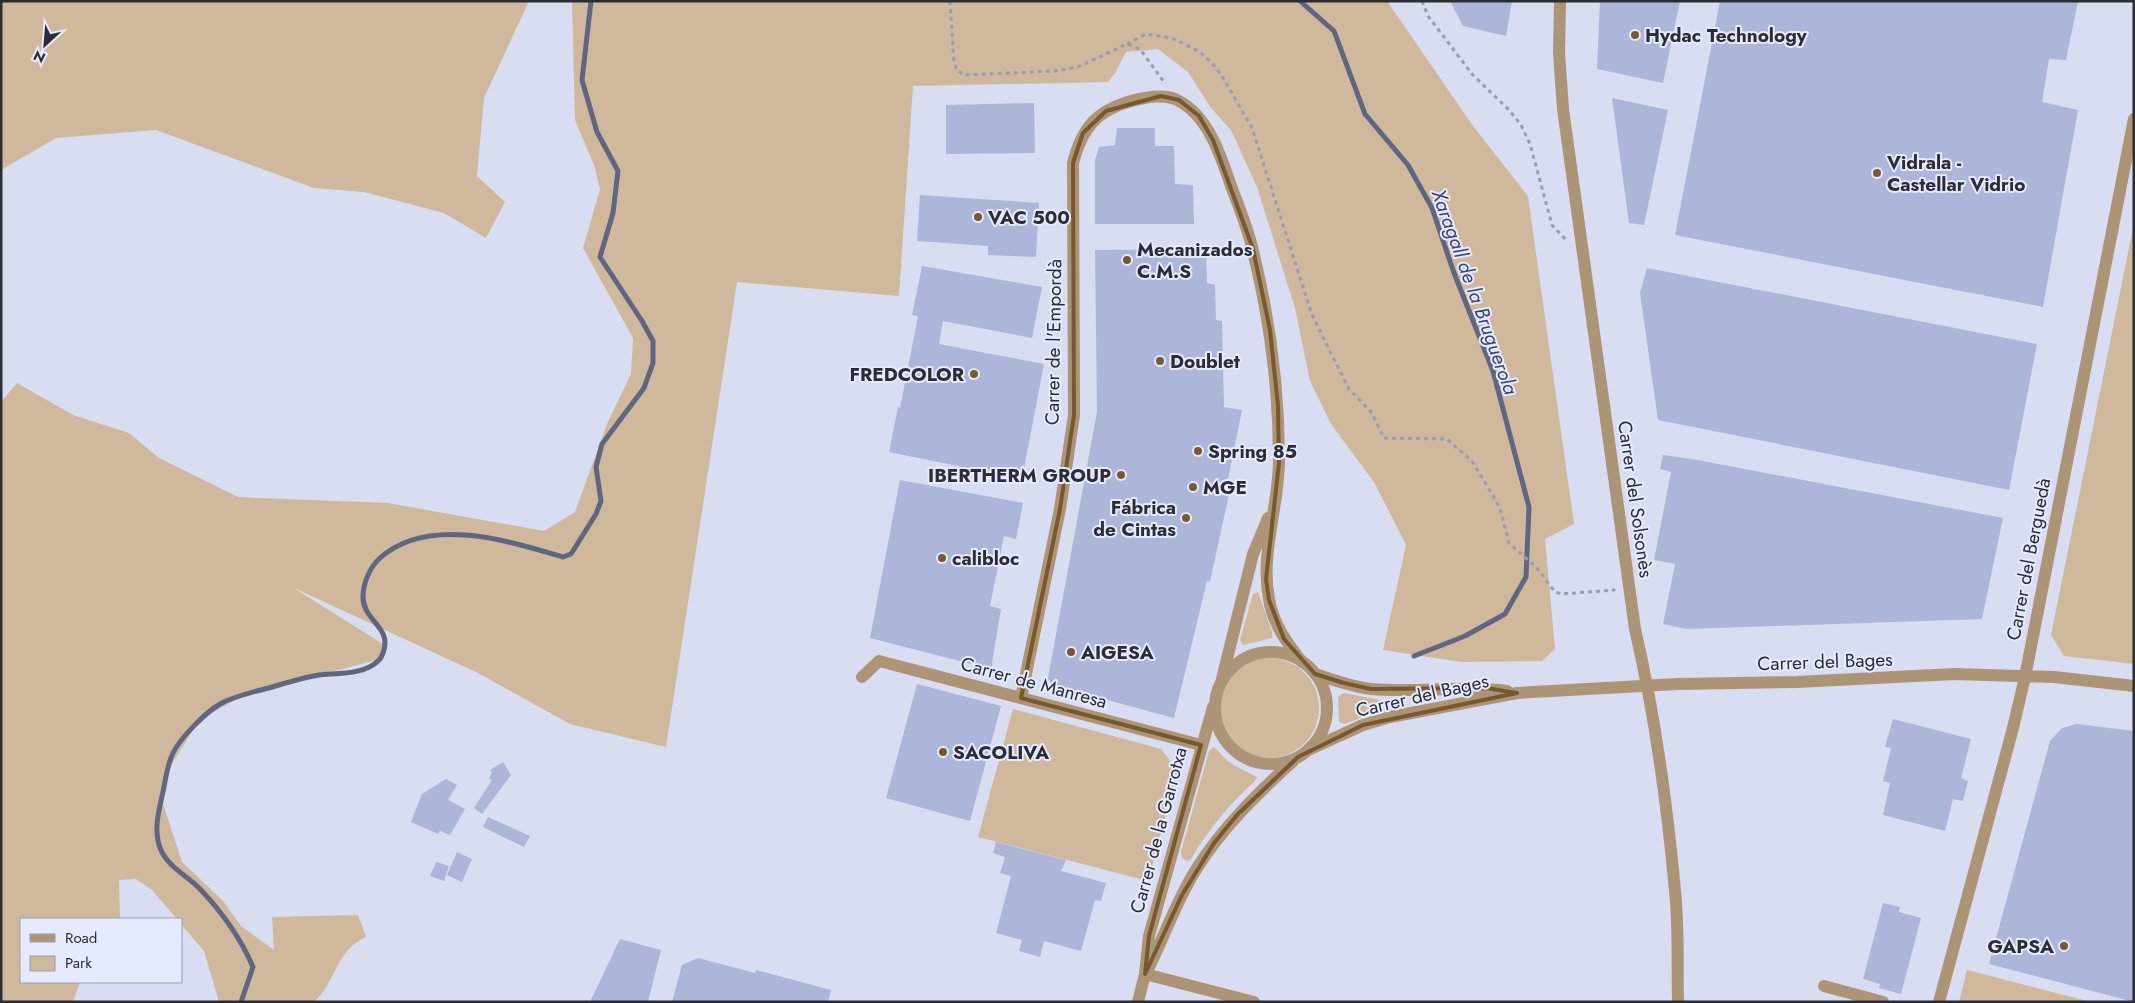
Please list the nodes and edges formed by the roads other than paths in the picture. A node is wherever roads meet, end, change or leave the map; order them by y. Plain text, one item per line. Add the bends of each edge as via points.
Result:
1 (1560, 1) edge
2 (2134, 118) edge
3 (1276, 500) junction
4 (1302, 662) junction
5 (1315, 674) junction
6 (862, 676) dead end
7 (2024, 676) junction
8 (1221, 682) junction
9 (1648, 686) junction
10 (2134, 686) edge
11 (1517, 693) junction
12 (1021, 698) junction
13 (1216, 698) junction
14 (1201, 745) junction
15 (1303, 753) junction
16 (1145, 974) junction
17 (1824, 986) dead end
18 (1138, 1002) edge
19 (1254, 1002) edge
20 (1678, 1002) edge
21 (1883, 1002) edge
22 (1940, 1002) edge

1 - 9 street, Carrer del Solsonès via 1563,109 1635,628
2 - 7 street, Carrer del Berguedà
3 - 4 street via 1267,565 1269,600 1284,639
3 - 8 street via 1254,554
3 - 12 street, Carrer de l'Empordà via 1278,406 1270,330 1253,249 1213,140 1198,116 1176,100 1161,96 1132,101 1106,111 1083,133 1073,163 1074,415 1060,509
4 - 5 street
4 - 8 street via 1272,652 1257,654 1242,660
5 - 11 street, Carrer del Bages via 1370,689 1486,688
5 - 15 street via 1324,693 1324,727 1318,739
6 - 12 street, Carrer de Manresa via 879,661
7 - 9 street, Carrer del Bages via 1954,674
7 - 10 street, Carrer del Bages
7 - 22 street, Carrer del Berguedà
8 - 13 street
9 - 11 street, Carrer del Bages
9 - 20 street, Carrer del Solsonès via 1675,893
11 - 15 street, Carrer del Bages via 1390,717 1363,725
12 - 14 street, Carrer de Manresa
13 - 14 street, Carrer de la Garrotxa
13 - 15 street via 1218,729 1238,753 1252,761 1267,764 1283,762
14 - 16 street, Carrer de la Garrotxa via 1149,936
15 - 16 street, Carrer de la Garrotxa via 1237,815 1214,843 1182,895
16 - 18 street, Carrer de la Garrotxa
16 - 19 street
17 - 21 street

